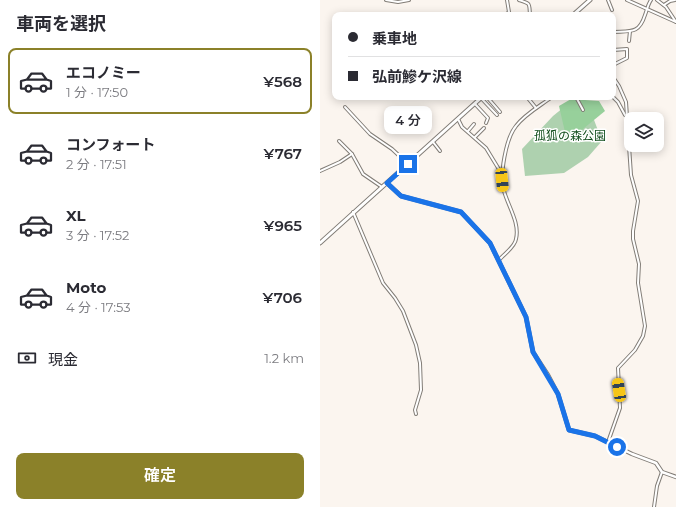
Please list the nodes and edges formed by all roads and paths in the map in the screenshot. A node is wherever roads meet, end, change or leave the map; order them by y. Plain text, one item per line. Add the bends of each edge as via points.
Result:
1 (386, 0) edge
2 (409, 0) edge
3 (507, 0) edge
4 (519, 0) edge
5 (590, 0) edge
6 (608, 0) edge
7 (627, 0) edge
8 (651, 0) edge
9 (657, 0) edge
10 (675, 0) edge
11 (527, 2) edge
12 (664, 5) junction
13 (612, 10) dead end
14 (647, 10) junction
15 (509, 12) edge
16 (530, 12) edge
17 (576, 12) edge
18 (676, 22) edge
19 (630, 31) junction
20 (616, 32) edge
21 (630, 41) dead end
22 (616, 50) edge
23 (616, 64) edge
24 (616, 82) edge
25 (480, 100) edge
26 (484, 100) edge
27 (490, 100) edge
28 (529, 100) edge
29 (548, 100) edge
30 (578, 100) edge
31 (616, 100) edge
32 (475, 104) junction
33 (345, 107) dead end
34 (536, 108) junction
35 (583, 110) dead end
36 (500, 112) dead end
37 (624, 112) edge
38 (626, 112) edge
39 (497, 115) dead end
40 (458, 119) junction
41 (486, 123) dead end
42 (474, 124) dead end
43 (484, 128) dead end
44 (468, 131) junction
45 (475, 137) junction
46 (339, 141) dead end
47 (433, 142) junction
48 (440, 151) dead end
49 (629, 152) edge
50 (352, 154) junction
51 (408, 164) junction
52 (320, 171) edge
53 (503, 173) junction
54 (387, 183) junction
55 (382, 187) junction
56 (354, 212) junction
57 (320, 243) edge
58 (499, 260) junction
59 (416, 414) dead end
60 (608, 442) junction
61 (662, 472) junction
62 (676, 477) edge
63 (654, 507) edge

1 - 2 street
3 - 15 street
4 - 11 street
5 - 17 main road
6 - 13 street
7 - 14 street
8 - 14 street
9 - 12 street
10 - 12 street
11 - 16 street
12 - 18 street
14 - 18 street
14 - 19 street via 639,28
19 - 20 street
19 - 21 street
22 - 23 street via 627,49 627,58
24 - 38 street via 624,97
25 - 32 main road
26 - 39 street
27 - 36 street
28 - 34 street
29 - 34 street
30 - 35 street
31 - 37 street
32 - 40 main road
32 - 41 street via 488,118
33 - 51 street via 370,134
34 - 53 street via 515,126 508,144
40 - 44 street via 462,127
40 - 47 main road
42 - 44 street
43 - 45 street
44 - 45 street
45 - 53 street
46 - 50 street
47 - 48 street
47 - 51 main road
49 - 60 street via 631,175 638,201 633,239 639,264 638,283 645,330 635,350 618,368 620,408
50 - 52 street
50 - 55 street via 363,174
51 - 54 main road
53 - 58 street via 503,189 514,218 517,238
54 - 55 main road
54 - 58 street via 401,196 461,212 490,243
55 - 56 main road
56 - 57 main road
56 - 59 street via 383,282 403,311 416,345 421,390
58 - 60 street via 526,317 533,352 558,394 569,430
60 - 61 street via 656,463
61 - 62 street
61 - 63 street

